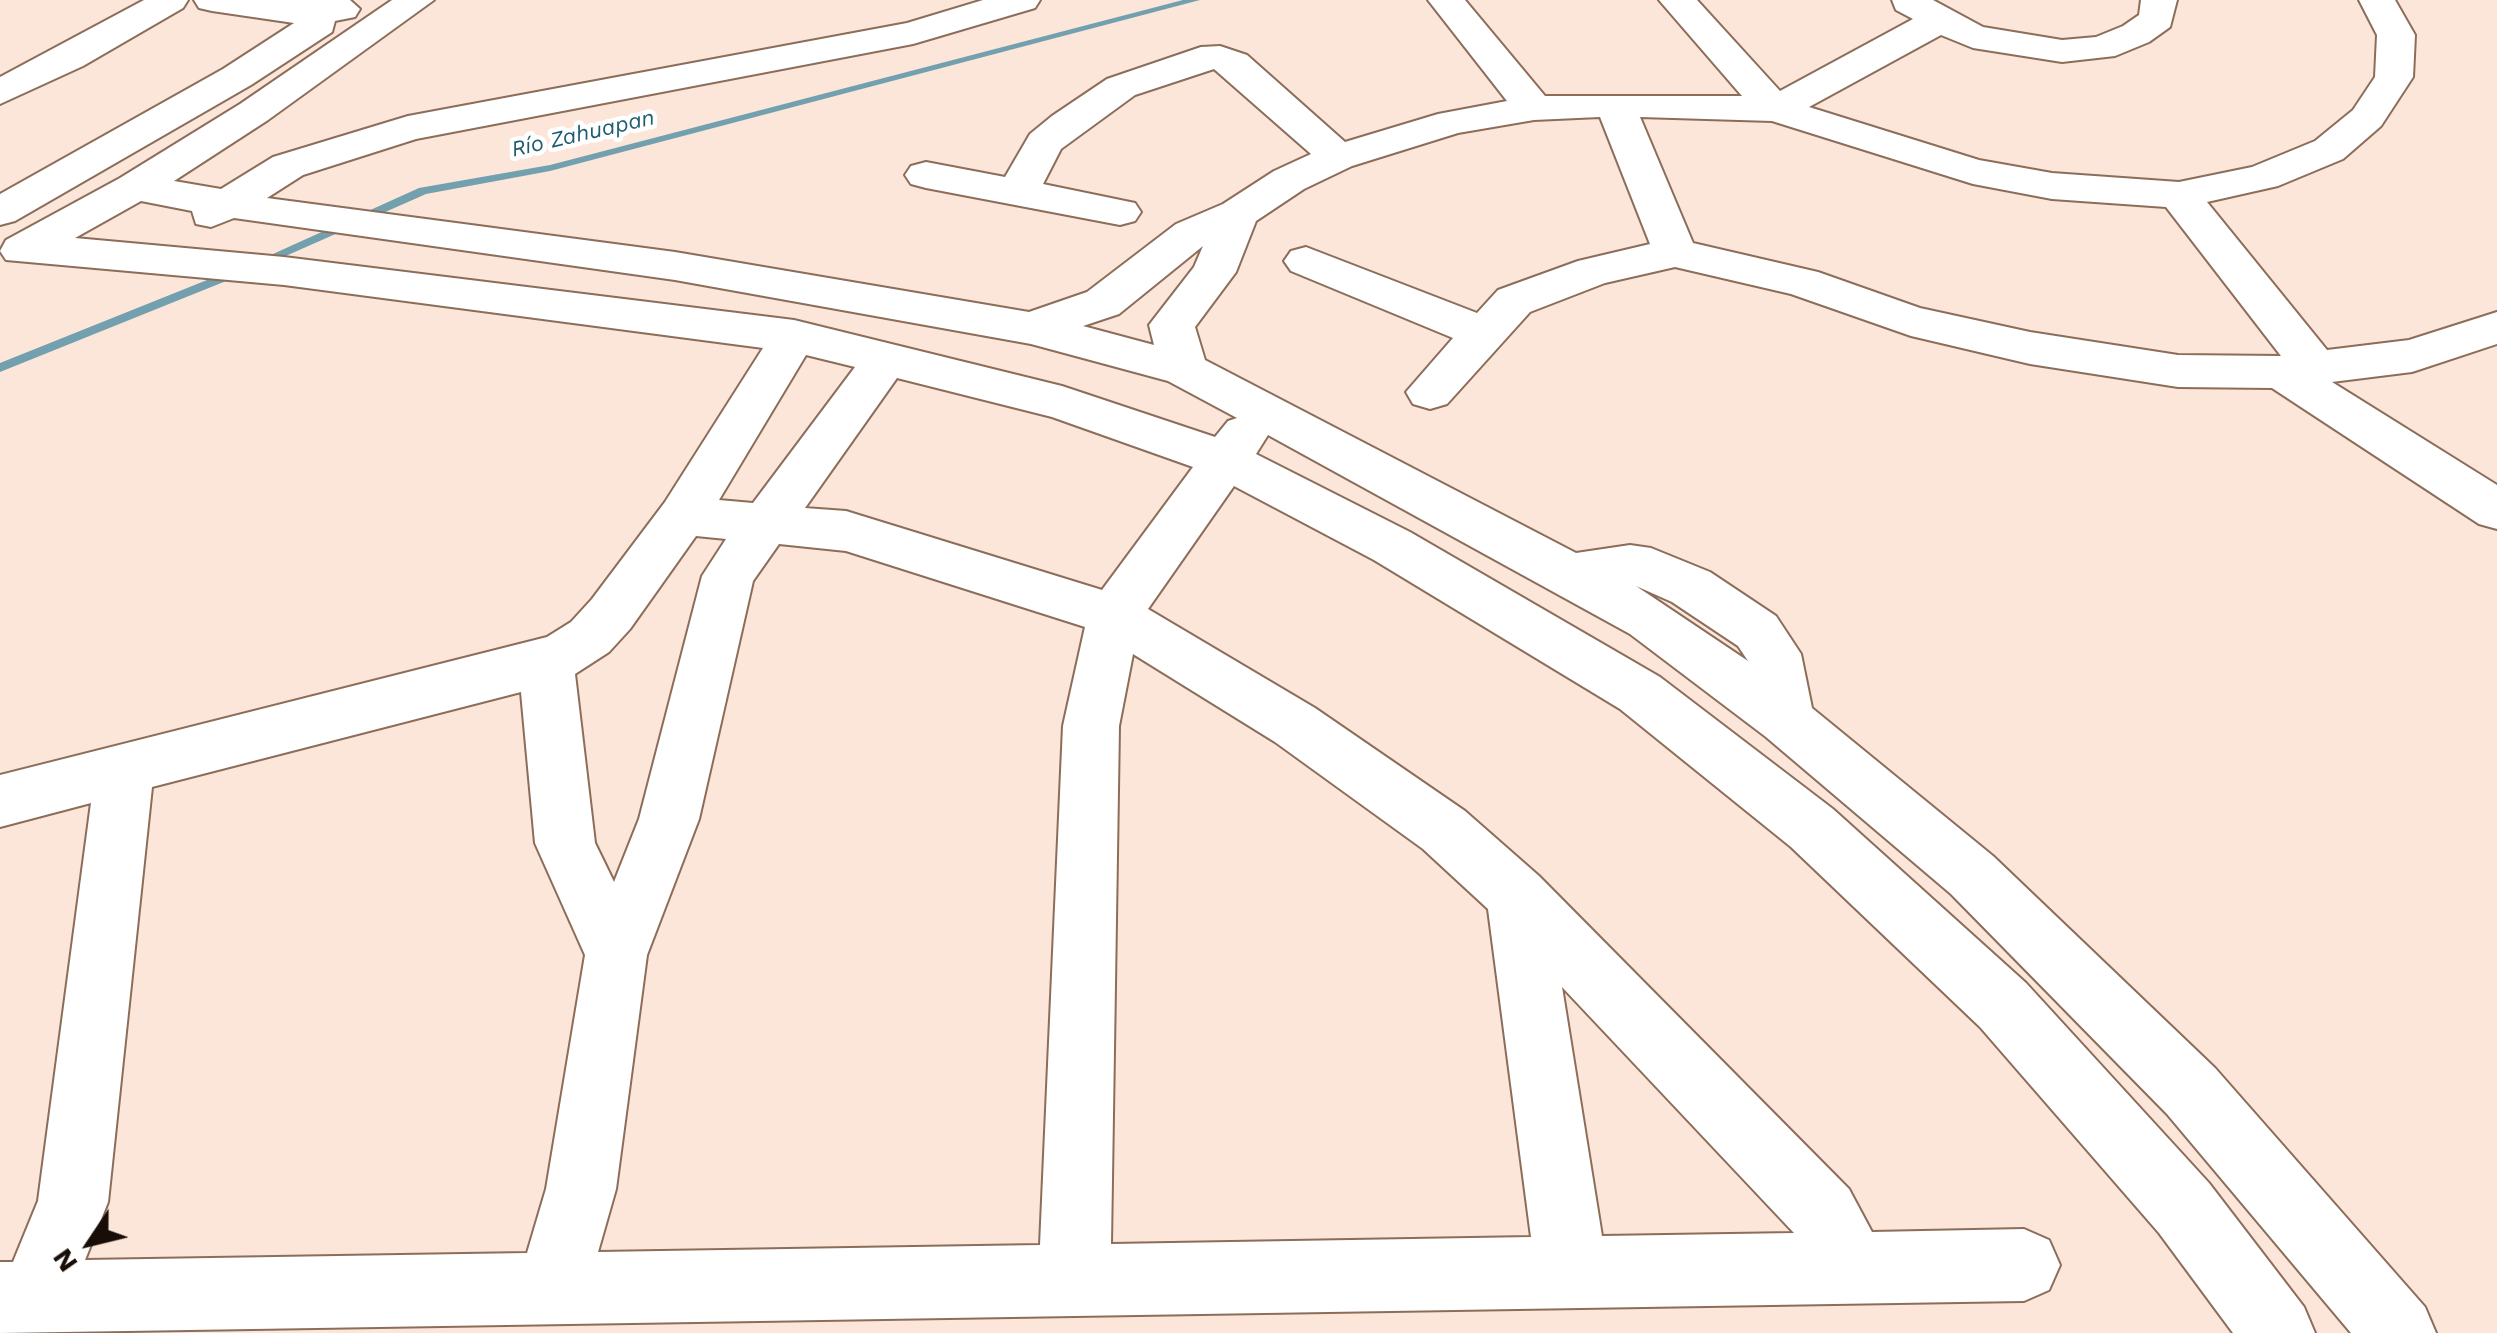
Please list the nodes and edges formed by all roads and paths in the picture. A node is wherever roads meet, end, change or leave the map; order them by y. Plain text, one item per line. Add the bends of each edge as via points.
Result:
1 (416, 0) edge
2 (1022, 0) edge
3 (1446, 0) edge
4 (1677, 0) edge
5 (2159, 0) edge
6 (2377, 0) edge
7 (182, 1) edge
8 (348, 4) edge
9 (1922, 10) edge
10 (285, 13) junction
11 (235, 60) junction
12 (0, 92) edge
13 (1616, 105) junction
14 (1534, 108) junction
15 (1775, 109) junction
16 (1338, 157) junction
17 (926, 175) dead end
18 (135, 187) junction
19 (1018, 192) junction
20 (2179, 195) junction
21 (222, 203) junction
22 (0, 212) edge
23 (1120, 212) dead end
24 (1238, 214) junction
25 (1675, 253) junction
26 (13, 254) edge
27 (162, 261) junction
28 (1306, 261) dead end
29 (1103, 303) junction
30 (1031, 328) junction
31 (2497, 328) edge
32 (1481, 332) junction
33 (794, 336) junction
34 (1178, 347) junction
35 (887, 357) junction
36 (2298, 369) junction
37 (1430, 392) dead end
38 (1263, 412) junction
39 (1224, 459) junction
40 (2497, 510) edge
41 (684, 516) junction
42 (764, 526) junction
43 (1114, 614) junction
44 (546, 663) junction
45 (124, 768) junction
46 (0, 802) edge
47 (1517, 896) junction
48 (616, 955) junction
49 (2024, 1265) dead end
50 (1852, 1268) junction
51 (1572, 1273) junction
52 (1074, 1280) junction
53 (552, 1289) junction
54 (17, 1298) edge
55 (2278, 1333) edge
56 (2399, 1333) edge

1 - 18 street
2 - 21 street via 913,33 408,128 288,166
3 - 14 street
4 - 15 street
5 - 9 street via 2157,19 2136,34 2102,48 2062,51 1973,37
6 - 20 street via 2396,35 2394,77 2367,118 2329,150 2263,177
7 - 10 street
7 - 11 street via 184,22
7 - 12 street
8 - 10 street
8 - 11 street
9 - 15 street
10 - 11 street
11 - 22 street
13 - 14 street
13 - 15 street
13 - 25 street
14 - 16 street via 1452,122
15 - 20 street via 1972,170 2052,186
16 - 19 street via 1233,64 1201,58 1121,87 1066,124 1044,143
16 - 24 street
17 - 19 street
18 - 21 street
18 - 26 street
19 - 23 street
20 - 36 street
21 - 27 street
21 - 30 street via 675,266
24 - 29 street via 1191,234
24 - 34 street
25 - 32 street via 1594,271 1514,302
25 - 36 street via 2030,348 2178,371
26 - 27 street
27 - 33 street
28 - 32 street
29 - 30 street
29 - 34 street
30 - 34 street
31 - 36 street via 2412,356
32 - 37 street
33 - 35 street
33 - 41 street
34 - 38 street
35 - 39 street via 1062,403
35 - 42 street
36 - 40 street
38 - 39 street
38 - 56 street via 1649,619 1786,720 1972,875 2190,1091
39 - 43 street
39 - 55 street via 1392,546 1640,693 1812,828 2003,1005 2184,1208
41 - 42 street
41 - 44 street via 590,638
42 - 43 street via 846,531
42 - 48 street via 728,576 669,819
43 - 47 street via 1295,725 1444,830
43 - 52 street via 1091,726
44 - 45 street
44 - 48 street via 564,843
45 - 46 street
45 - 54 street via 73,1202
47 - 50 street via 1824,1214
47 - 51 street
48 - 53 street via 581,1189
49 - 50 street
50 - 51 street
51 - 52 street
52 - 53 street
53 - 54 street

